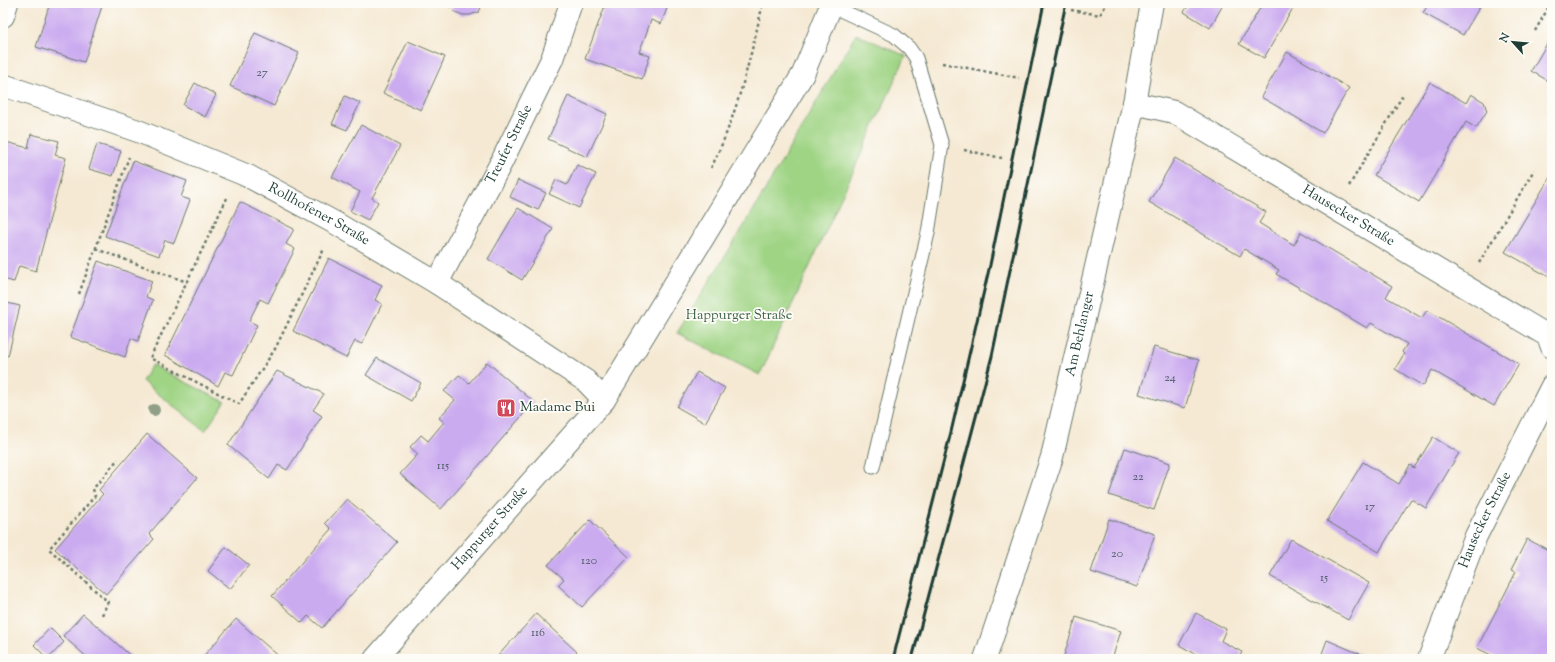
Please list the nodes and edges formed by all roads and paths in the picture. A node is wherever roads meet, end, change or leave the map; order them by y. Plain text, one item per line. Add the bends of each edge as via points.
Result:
1 (7, 3) edge
2 (571, 3) edge
3 (763, 3) edge
4 (1107, 3) edge
5 (1152, 3) edge
6 (1551, 3) edge
7 (832, 5) edge
8 (1072, 10) dead end
9 (3, 16) edge
10 (1535, 31) dead end
11 (938, 62) dead end
12 (1019, 78) dead end
13 (3, 85) edge
14 (1404, 95) dead end
15 (1134, 103) junction
16 (138, 131) junction
17 (980, 153) dead end
18 (1002, 158) dead end
19 (710, 169) dead end
20 (1534, 170) dead end
21 (240, 173) junction
22 (1336, 209) junction
23 (336, 224) junction
24 (96, 249) junction
25 (187, 282) junction
26 (437, 283) junction
27 (1465, 286) junction
28 (79, 294) dead end
29 (1552, 347) edge
30 (1552, 386) edge
31 (604, 400) junction
32 (118, 459) dead end
33 (873, 467) dead end
34 (102, 615) dead end
35 (375, 659) edge
36 (985, 659) edge
37 (1429, 659) edge

1 - 9 street
2 - 26 street, Treufer Straße via 552,60
3 - 19 path via 749,62 723,143
4 - 8 path via 1100,15
5 - 15 street, Am Behlanger
6 - 10 path
7 - 31 street, Happurger Straße via 802,74
7 - 33 lane via 894,36 909,48 916,58 942,145 928,233
11 - 12 path
13 - 16 street, Rollhofener Straße
14 - 22 path
15 - 22 street, Hausecker Straße via 1174,112
15 - 36 street, Am Behlanger via 1052,457
16 - 21 street, Rollhofener Straße
16 - 24 path
17 - 18 path
20 - 27 path
21 - 23 street, Rollhofener Straße
21 - 25 path
22 - 27 street, Hausecker Straße
23 - 25 path via 275,349 239,404 150,358
23 - 26 street, Rollhofener Straße
24 - 25 path
24 - 28 path
26 - 31 street, Rollhofener Straße via 586,380
27 - 29 street, Hausecker Straße via 1548,336
30 - 37 street, Hausecker Straße via 1476,536
31 - 35 street, Happurger Straße
32 - 34 path via 93,489 95,496 49,549 108,602

